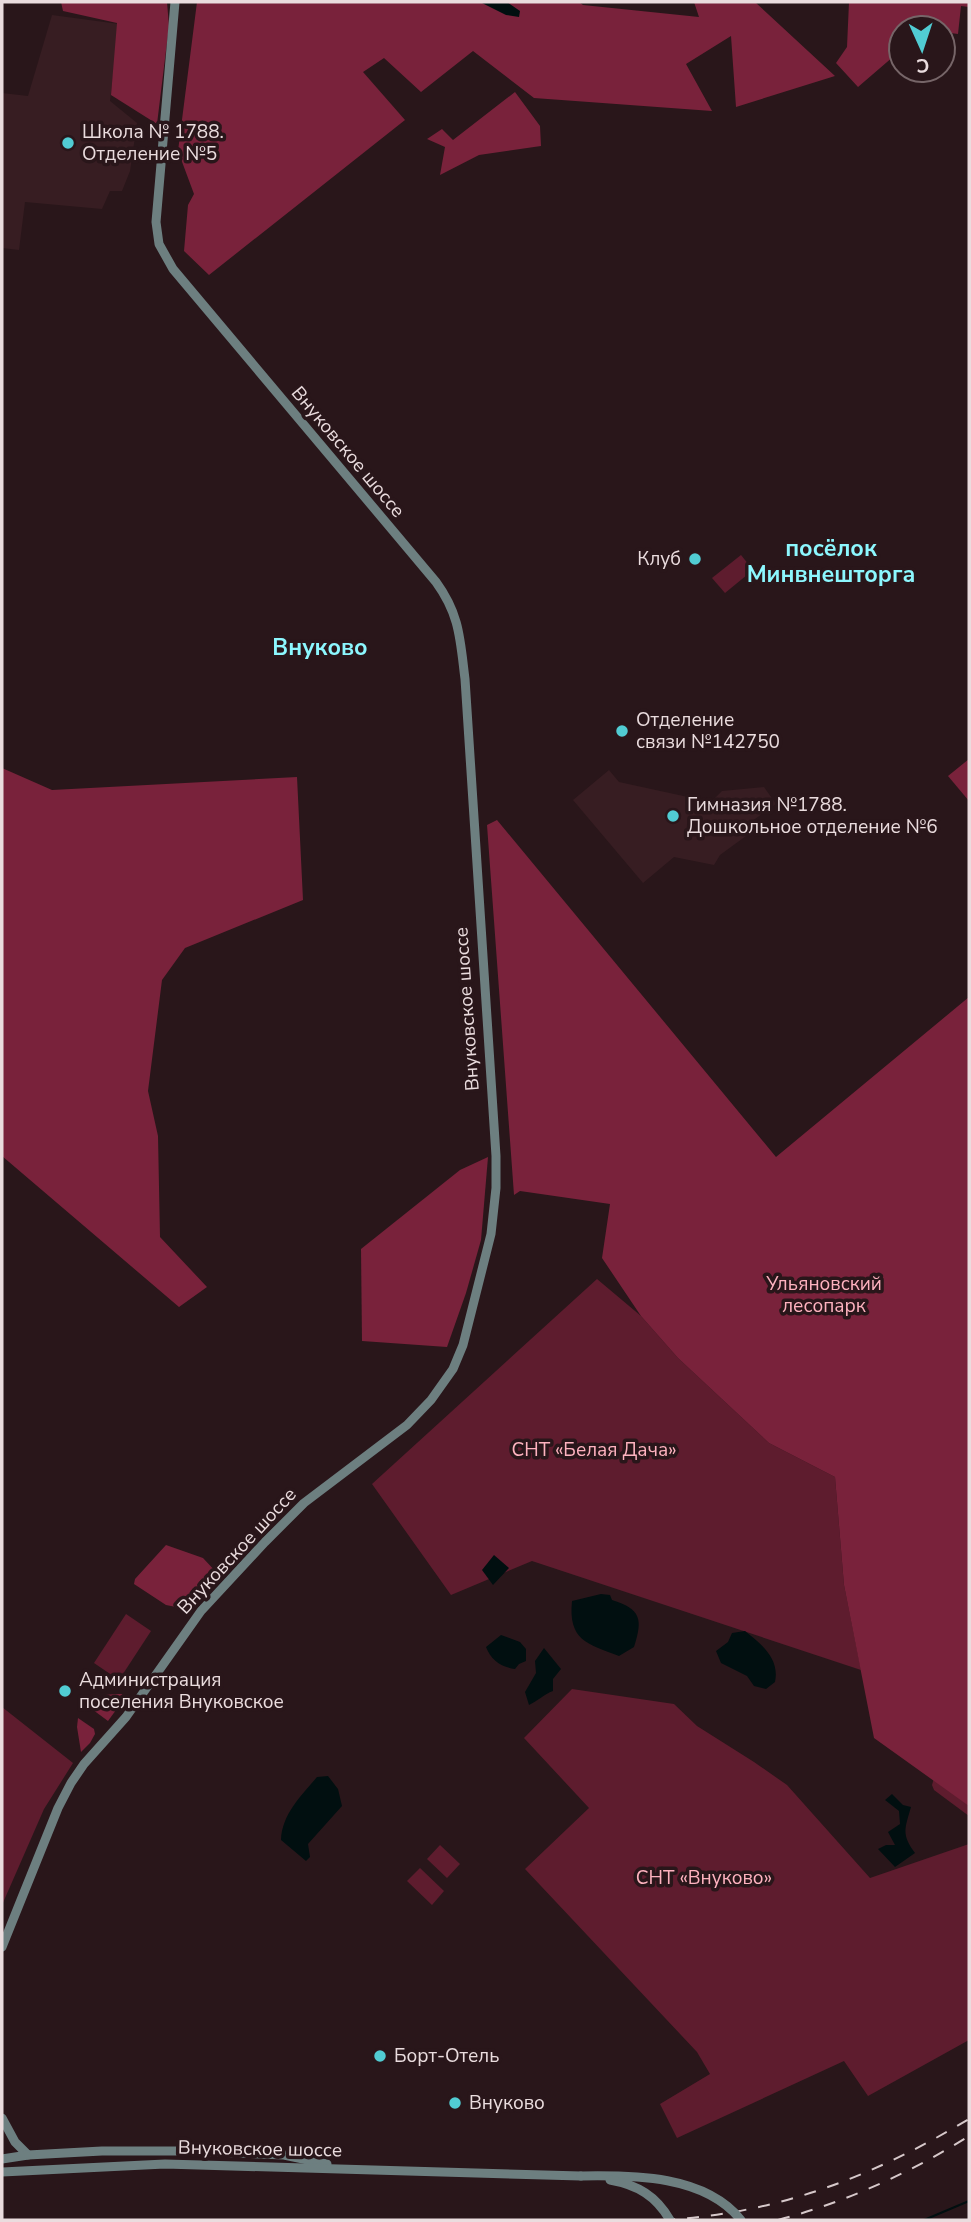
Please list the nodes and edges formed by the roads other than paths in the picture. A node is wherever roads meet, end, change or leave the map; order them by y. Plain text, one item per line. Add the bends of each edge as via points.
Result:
1 (175, 2) edge
2 (2, 1947) edge
3 (2, 2118) edge
4 (15, 2142) junction
5 (28, 2155) junction
6 (13, 2157) junction
7 (2, 2158) edge
8 (353, 2169) junction
9 (5, 2171) edge
10 (581, 2176) junction
11 (670, 2220) edge
12 (741, 2220) edge

1 - 2 main road, Внуковское шоссе via 156,217 162,251 217,323 436,582 455,614 468,733 496,1165 494,1211 485,1262 453,1369 393,1438 294,1513 201,1611 126,1717 71,1783
3 - 4 main road
4 - 5 main road
4 - 6 main road
5 - 6 main road, Внуковское шоссе
5 - 8 main road, Внуковское шоссе via 146,2151 284,2155
6 - 7 main road, Внуковское шоссе
6 - 9 main road
7 - 9 main road, Внуковское шоссе
8 - 9 main road, Внуковское шоссе via 165,2164
8 - 10 main road
10 - 11 main road, bridge via 640,2188
10 - 12 main road, bridge via 679,2184 712,2196

